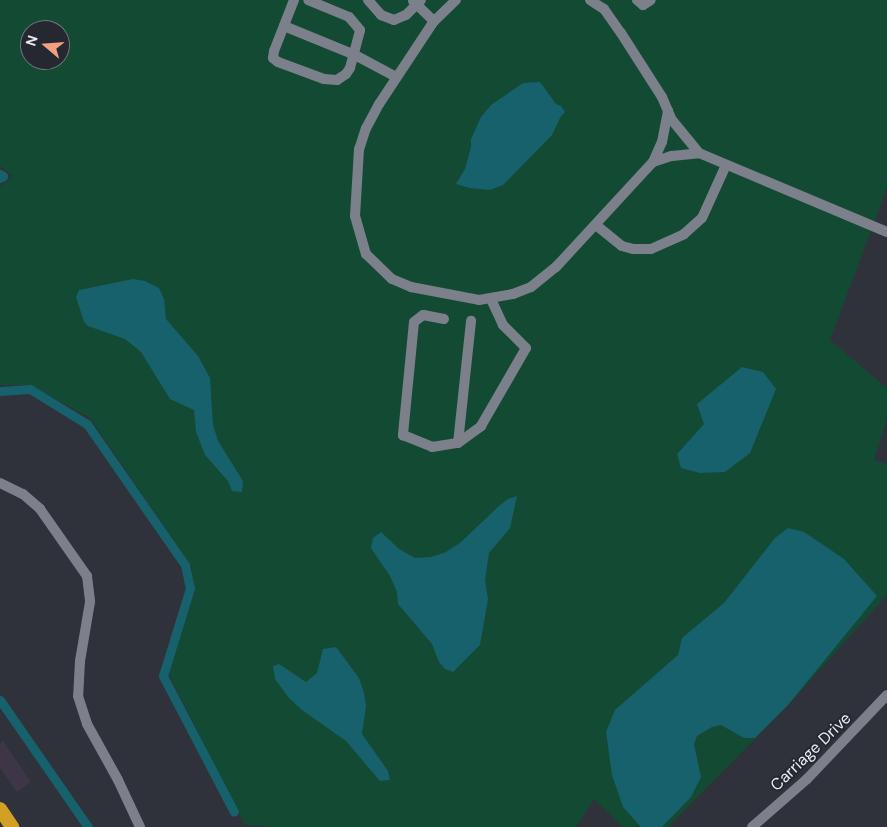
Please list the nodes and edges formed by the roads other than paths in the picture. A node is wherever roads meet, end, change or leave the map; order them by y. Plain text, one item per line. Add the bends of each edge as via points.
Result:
1 (294, 0) edge
2 (308, 0) edge
3 (368, 0) edge
4 (456, 0) edge
5 (590, 0) edge
6 (637, 0) edge
7 (651, 0) edge
8 (417, 1) edge
9 (606, 4) edge
10 (434, 20) junction
11 (284, 26) junction
12 (355, 55) junction
13 (396, 78) junction
14 (668, 111) junction
15 (699, 153) junction
16 (653, 162) junction
17 (726, 166) junction
18 (596, 225) junction
19 (887, 232) edge
20 (491, 299) junction
21 (444, 319) dead end
22 (471, 321) dead end
23 (458, 443) junction
24 (0, 483) edge
25 (887, 695) edge
26 (0, 809) edge
27 (12, 827) edge
28 (140, 827) edge
29 (752, 827) edge

1 - 11 street
2 - 12 street via 341,13 356,23 360,30
3 - 8 street via 381,15 394,20 406,15
4 - 10 street
5 - 9 street
6 - 7 street via 643,5
8 - 10 street
9 - 14 street
10 - 13 street
11 - 12 street
11 - 12 street via 274,51 273,58 278,62 331,81 346,74
12 - 13 street
13 - 20 street via 366,128 359,149 355,216 366,254 392,279 411,287 479,300
14 - 15 street via 684,137
14 - 16 street via 662,142
15 - 16 street
15 - 17 street
16 - 18 street
17 - 18 street via 702,218 684,234 651,249 622,246
17 - 19 street
18 - 20 street via 556,267 531,287
20 - 23 street via 503,325 526,348 482,426
21 - 23 street via 423,315 414,322 403,435 432,447
22 - 23 street
24 - 28 street via 23,494 40,508 88,576 90,602 78,696 87,724
25 - 29 street, Carriage Drive via 807,779
26 - 27 highway

